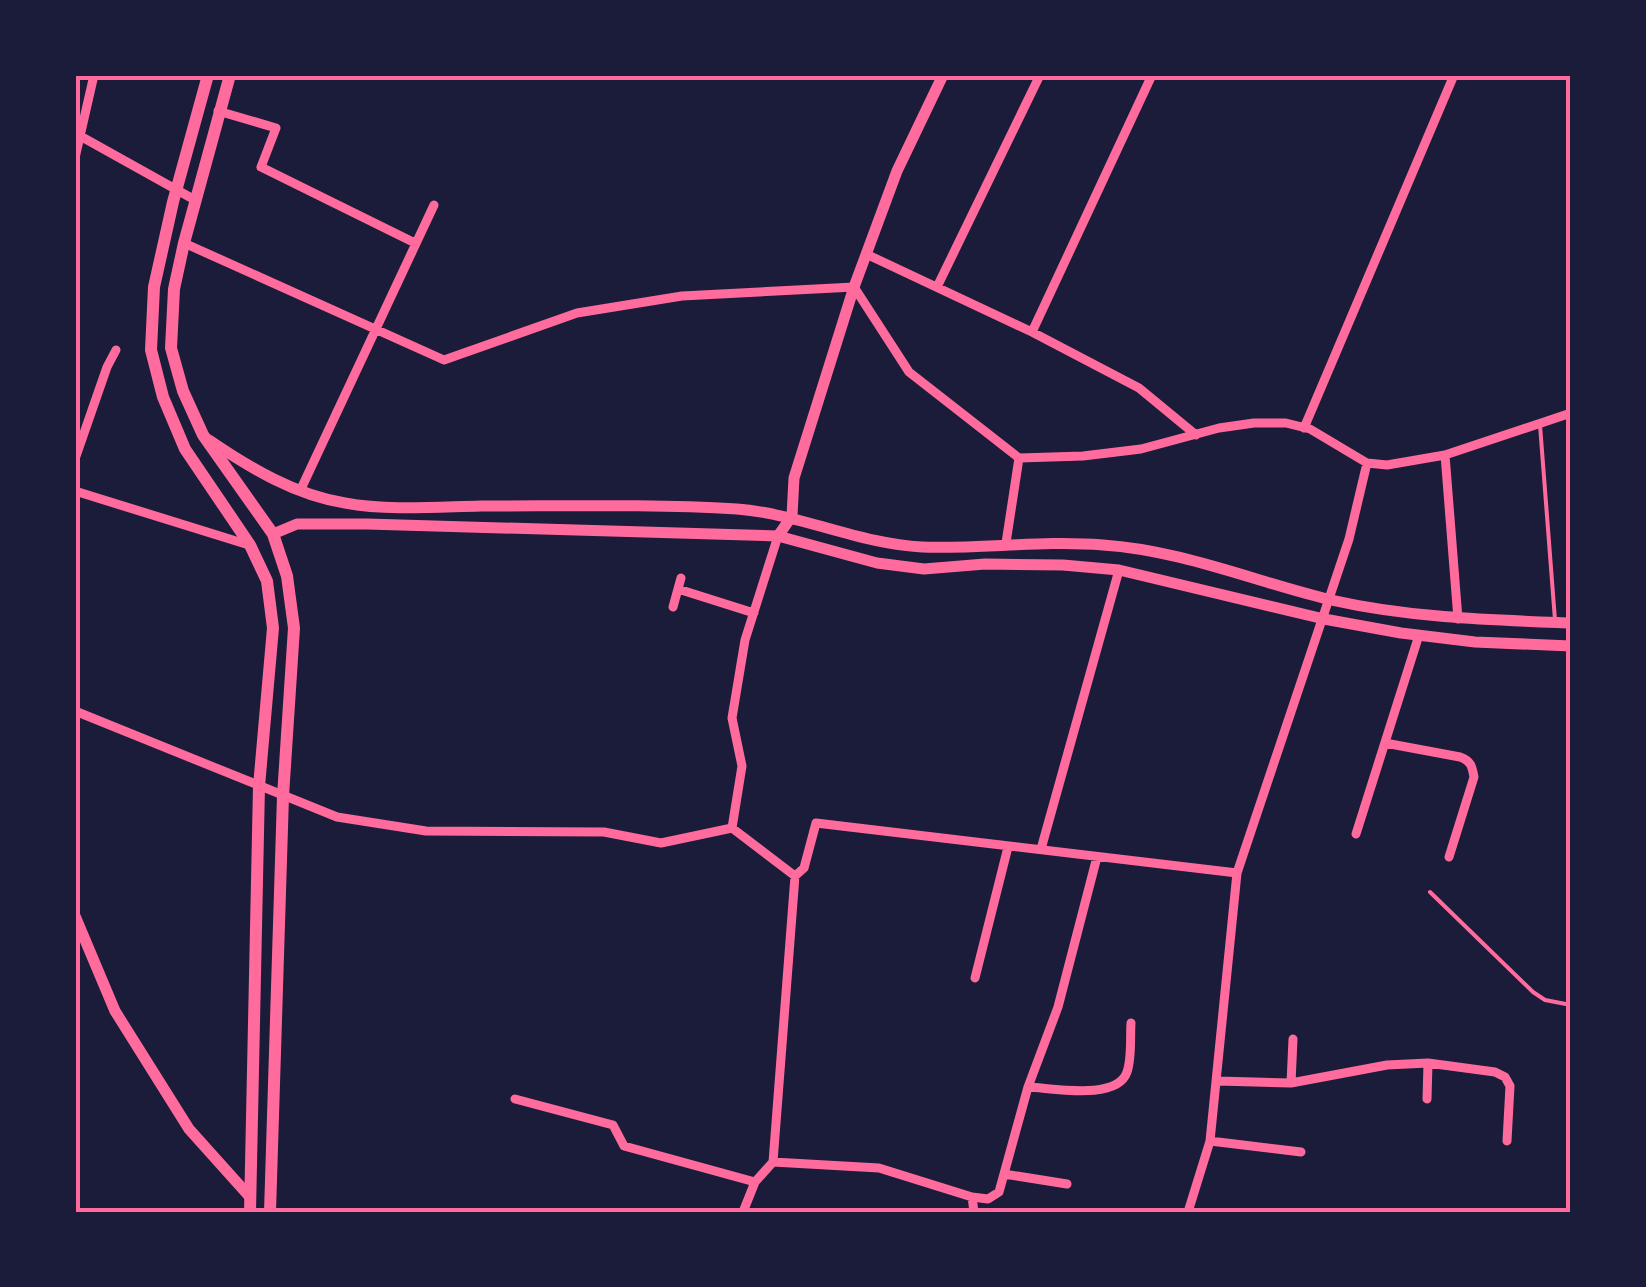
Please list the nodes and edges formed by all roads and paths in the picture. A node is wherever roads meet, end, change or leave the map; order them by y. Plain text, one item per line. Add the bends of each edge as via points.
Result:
1 (94, 75) edge
2 (208, 75) edge
3 (230, 75) edge
4 (943, 75) edge
5 (1040, 75) edge
6 (1152, 75) edge
7 (1454, 75) edge
8 (1521, 75) edge
9 (1571, 75) edge
10 (218, 111) junction
11 (75, 127) edge
12 (82, 137) junction
13 (75, 158) edge
14 (176, 189) junction
15 (194, 200) junction
16 (434, 205) dead end
17 (184, 243) junction
18 (415, 243) junction
19 (866, 254) junction
20 (854, 287) junction
21 (937, 288) junction
22 (376, 331) junction
23 (1032, 332) junction
24 (116, 350) dead end
25 (1571, 413) edge
26 (1540, 425) junction
27 (1304, 428) junction
28 (1196, 434) junction
29 (203, 435) junction
30 (1445, 455) junction
31 (1019, 458) junction
32 (75, 459) edge
33 (1367, 463) junction
34 (75, 491) edge
35 (300, 491) junction
36 (792, 516) junction
37 (273, 534) junction
38 (778, 536) junction
39 (1006, 543) junction
40 (250, 546) junction
41 (1119, 570) junction
42 (681, 578) dead end
43 (678, 589) junction
44 (1330, 600) junction
45 (673, 608) dead end
46 (754, 613) junction
47 (1324, 619) junction
48 (1458, 619) junction
49 (1556, 622) junction
50 (1571, 623) edge
51 (1419, 636) junction
52 (1571, 646) edge
53 (75, 711) edge
54 (1385, 743) junction
55 (259, 786) junction
56 (282, 796) junction
57 (732, 828) junction
58 (1356, 834) dead end
59 (1008, 847) junction
60 (1042, 849) junction
61 (1097, 857) junction
62 (1449, 857) dead end
63 (1236, 874) junction
64 (795, 876) junction
65 (1430, 892) dead end
66 (75, 916) edge
67 (975, 978) dead end
68 (1571, 1005) edge
69 (1131, 1023) dead end
70 (1293, 1038) dead end
71 (1428, 1063) junction
72 (1218, 1081) junction
73 (1291, 1083) junction
74 (1028, 1088) junction
75 (514, 1099) dead end
76 (1427, 1100) dead end
77 (1210, 1140) junction
78 (1508, 1141) dead end
79 (1302, 1152) dead end
80 (773, 1162) junction
81 (1004, 1174) junction
82 (756, 1182) junction
83 (1067, 1184) dead end
84 (972, 1197) junction
85 (250, 1205) edge
86 (270, 1205) edge
87 (282, 1212) edge
88 (743, 1212) edge
89 (974, 1212) edge
90 (1188, 1212) edge

1 - 12 street
2 - 14 main road
3 - 10 main road
4 - 19 street via 896,171
5 - 21 street
6 - 23 street
7 - 27 street
8 - 9 street
10 - 15 main road
10 - 18 street via 276,128 260,167
11 - 12 street
12 - 13 street
12 - 14 street
14 - 15 street
14 - 40 main road via 154,286 150,350 185,450
15 - 17 main road
16 - 18 street
17 - 22 street
17 - 29 main road via 171,348
18 - 22 street
19 - 20 street
19 - 21 street
20 - 22 street via 682,296 577,313 444,360
20 - 31 street via 910,372
20 - 36 street via 794,478
21 - 23 street
22 - 35 street
23 - 28 street via 1140,388
24 - 32 street
25 - 26 street
26 - 30 street
26 - 49 lane
27 - 28 street via 1254,422
27 - 33 street
28 - 31 street via 1142,449
29 - 35 street via 250,468
29 - 37 main road
30 - 33 street
30 - 48 street
31 - 39 street
33 - 44 street
34 - 40 street
35 - 36 street via 344,504 644,505
36 - 38 street
36 - 39 street via 882,542
37 - 38 street via 297,524 367,524
37 - 56 main road via 294,628
38 - 41 street via 924,569 1062,564
38 - 46 street
39 - 44 street via 1105,544
40 - 55 main road via 267,581 273,628
41 - 47 street
41 - 60 street
42 - 43 street
43 - 45 street
43 - 46 street
44 - 47 street
44 - 48 street
46 - 57 street via 732,718 742,766
47 - 51 street
47 - 63 street
48 - 49 street
49 - 50 street
51 - 52 street
51 - 54 street
53 - 55 street
54 - 58 street
54 - 62 street via 1460,757 1472,766
55 - 56 street
55 - 85 main road
56 - 57 street via 337,817 426,831 604,832 661,843
56 - 86 main road
57 - 64 street
59 - 60 street
59 - 64 street via 816,823 804,868
59 - 67 street
60 - 61 street
61 - 63 street
61 - 74 street via 1058,1007
63 - 72 street
64 - 80 street
65 - 68 lane via 1534,992
66 - 85 street via 115,1010 189,1129
69 - 74 street via 1128,1072 1119,1084 1105,1091
70 - 73 street
71 - 73 street
71 - 76 street
71 - 78 street via 1505,1077
72 - 73 street
72 - 77 street
74 - 81 street
75 - 82 street via 613,1124 624,1146
77 - 79 street
77 - 90 street
80 - 82 street
80 - 84 street via 879,1168
81 - 83 street
81 - 84 street via 999,1192
82 - 88 street
84 - 89 street
86 - 87 street

